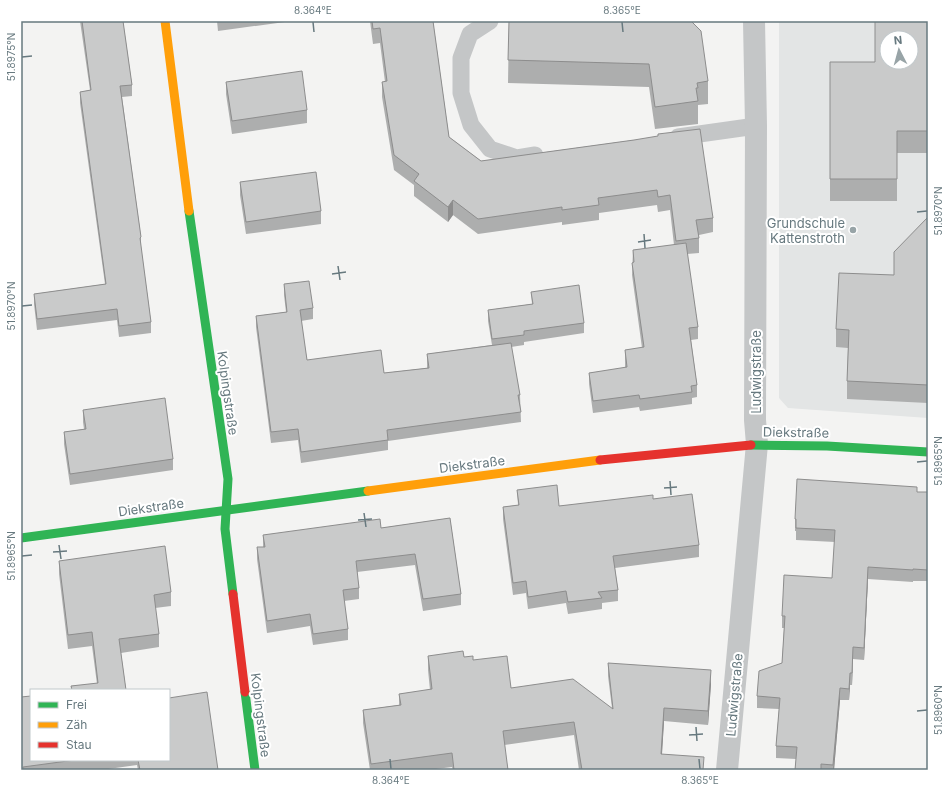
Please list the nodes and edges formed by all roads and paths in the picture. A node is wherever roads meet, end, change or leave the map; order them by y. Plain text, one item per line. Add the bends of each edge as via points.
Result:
1 (165, 21) edge
2 (490, 21) edge
3 (754, 21) edge
4 (756, 126) junction
5 (664, 138) edge
6 (548, 154) edge
7 (757, 444) junction
8 (928, 452) edge
9 (226, 510) junction
10 (21, 538) edge
11 (255, 770) edge
12 (727, 770) edge

1 - 9 main road, Kolpingstraße via 196,262 228,479
2 - 6 lane via 470,34 461,58 461,93 471,125 490,149 517,158
3 - 4 street, Ludwigstraße
4 - 5 lane
4 - 7 street, Ludwigstraße
7 - 8 main road, Diekstraße
7 - 9 main road, Diekstraße via 625,457
7 - 12 street, Ludwigstraße
9 - 10 main road, Diekstraße
9 - 11 main road, Kolpingstraße via 224,529

